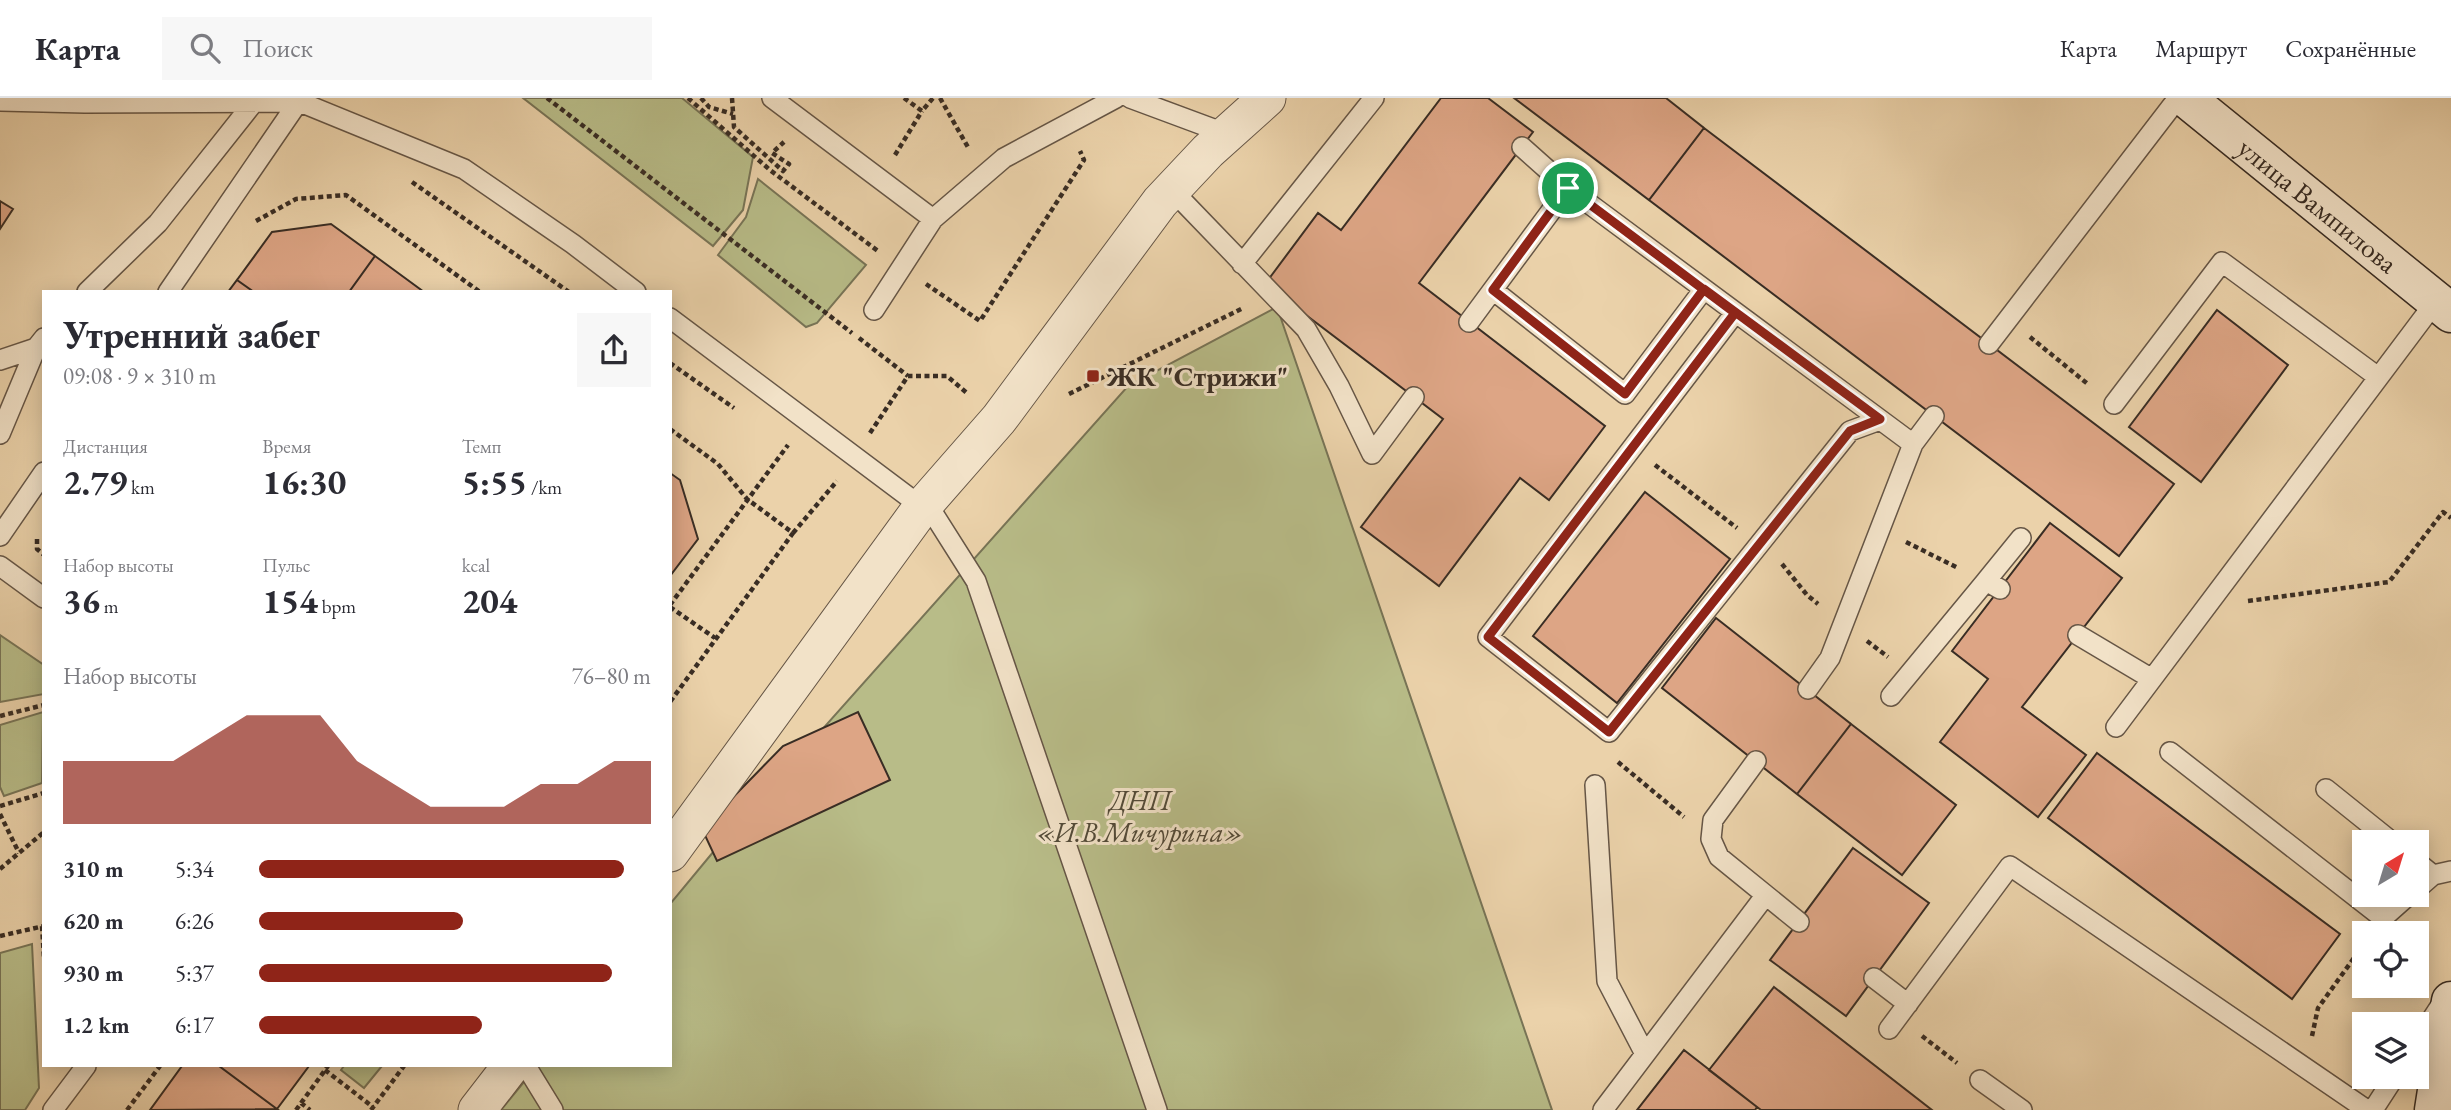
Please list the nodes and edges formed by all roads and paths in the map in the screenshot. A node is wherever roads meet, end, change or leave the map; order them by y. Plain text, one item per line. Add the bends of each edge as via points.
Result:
1 (344, 98) edge
2 (547, 98) edge
3 (701, 98) edge
4 (732, 98) edge
5 (772, 98) edge
6 (904, 98) edge
7 (933, 98) edge
8 (940, 98) edge
9 (1116, 98) edge
10 (1129, 98) edge
11 (1267, 98) edge
12 (1374, 98) edge
13 (2178, 98) edge
14 (2186, 98) edge
15 (301, 100) edge
16 (0, 101) edge
17 (84, 101) edge
18 (254, 102) junction
19 (709, 107) junction
20 (922, 111) junction
21 (705, 113) dead end
22 (733, 114) junction
23 (334, 116) junction
24 (1227, 134) junction
25 (786, 141) dead end
26 (1522, 147) dead end
27 (984, 175) junction
28 (402, 176) dead end
29 (879, 179) junction
30 (1568, 188) junction
31 (1171, 190) junction
32 (933, 219) junction
33 (251, 229) dead end
34 (1242, 264) junction
35 (1704, 289) junction
36 (89, 290) edge
37 (170, 290) edge
38 (477, 290) edge
39 (566, 290) edge
40 (633, 290) edge
41 (1493, 290) junction
42 (1247, 306) dead end
43 (2443, 307) edge
44 (874, 310) dead end
45 (1735, 313) junction
46 (672, 319) edge
47 (1469, 322) dead end
48 (40, 343) edge
49 (2037, 343) dead end
50 (1989, 344) dead end
51 (0, 360) edge
52 (908, 376) dead end
53 (2378, 377) junction
54 (2089, 385) dead end
55 (1414, 397) dead end
56 (1060, 398) dead end
57 (2114, 404) dead end
58 (1934, 416) dead end
59 (1880, 419) junction
60 (672, 430) edge
61 (0, 433) edge
62 (1913, 444) junction
63 (788, 445) dead end
64 (42, 475) edge
65 (838, 480) dead end
66 (747, 499) junction
67 (924, 505) junction
68 (2451, 518) edge
69 (1880, 529) junction
70 (793, 533) junction
71 (0, 536) edge
72 (2021, 538) dead end
73 (0, 566) edge
74 (1985, 581) junction
75 (42, 597) edge
76 (672, 603) edge
77 (672, 607) edge
78 (2206, 607) junction
79 (2078, 635) dead end
80 (715, 638) junction
81 (2152, 679) junction
82 (1808, 689) dead end
83 (1891, 696) dead end
84 (672, 698) edge
85 (42, 706) edge
86 (0, 716) edge
87 (2116, 727) dead end
88 (1609, 732) junction
89 (2170, 752) dead end
90 (1756, 761) dead end
91 (1595, 785) dead end
92 (2326, 789) dead end
93 (42, 794) edge
94 (0, 806) edge
95 (0, 814) edge
96 (2377, 830) edge
97 (42, 834) edge
98 (1711, 839) junction
99 (672, 850) edge
100 (19, 852) junction
101 (0, 869) edge
102 (2352, 894) edge
103 (1765, 896) junction
104 (2369, 907) edge
105 (2395, 907) edge
106 (1798, 922) dead end
107 (42, 926) edge
108 (0, 936) edge
109 (2352, 961) edge
110 (1874, 978) dead end
111 (2451, 989) edge
112 (2451, 1001) edge
113 (1898, 1017) junction
114 (2429, 1023) edge
115 (1645, 1054) junction
116 (85, 1067) edge
117 (159, 1067) edge
118 (403, 1067) edge
119 (510, 1067) edge
120 (527, 1067) edge
121 (327, 1068) edge
122 (2306, 1068) junction
123 (1980, 1080) joint
124 (2387, 1089) edge
125 (301, 1103) junction
126 (372, 1109) edge
127 (53, 1110) edge
128 (127, 1110) edge
129 (296, 1110) edge
130 (310, 1110) edge
131 (477, 1110) edge
132 (553, 1110) edge
133 (1157, 1110) edge
134 (1603, 1110) edge
135 (2022, 1110) edge
136 (2367, 1110) edge
137 (2373, 1110) edge
138 (2434, 1110) edge

1 - 23 lane
2 - 52 path
3 - 19 path
4 - 22 path
5 - 29 lane
6 - 20 path
7 - 20 path
8 - 27 path
9 - 27 lane via 1004,158
10 - 24 lane
11 - 24 street
12 - 34 lane
13 - 50 lane
14 - 43 street, улица Вампилова
15 - 18 lane
15 - 23 lane
15 - 37 lane
16 - 17 lane
17 - 18 lane
18 - 36 lane via 158,223
19 - 21 path
19 - 22 path
20 - 29 path
22 - 25 path via 734,127 783,172 789,164 772,153
23 - 40 lane via 464,169
24 - 31 street
26 - 30 lane
27 - 32 lane
28 - 39 path
29 - 32 lane
30 - 35 lane
30 - 41 lane
31 - 34 lane
31 - 67 street via 999,419
32 - 44 lane
33 - 38 path via 258,218 296,200 346,195
34 - 55 lane via 1306,329 1371,454
35 - 41 lane via 1625,394
35 - 45 lane
41 - 47 lane
42 - 56 path
43 - 53 lane
45 - 59 lane
45 - 88 lane via 1488,637
46 - 67 lane
48 - 51 lane
48 - 61 lane
49 - 54 path
53 - 57 lane via 2222,262
53 - 78 lane
58 - 62 lane
59 - 62 lane
59 - 88 lane via 1850,431
60 - 66 path via 718,464
62 - 69 lane
63 - 66 path
64 - 71 lane
65 - 70 path
66 - 70 path
66 - 76 path
67 - 99 street
67 - 133 lane via 976,580
68 - 78 path via 2443,512 2389,582
69 - 74 path
69 - 82 lane via 1830,658
70 - 80 path
72 - 74 lane
73 - 75 lane
74 - 83 lane
77 - 80 path
78 - 81 lane
79 - 81 lane
80 - 84 path
81 - 87 lane
85 - 86 path
88 - 98 path via 1608,742 1617,761
89 - 102 lane
90 - 98 lane via 1713,820
91 - 115 lane via 1607,981
92 - 96 lane
93 - 94 path
95 - 100 path
97 - 100 path
98 - 103 lane via 1719,857
100 - 101 path
103 - 106 lane
103 - 115 lane
104 - 105 lane via 2383,918
107 - 108 path
109 - 122 path via 2318,1009
110 - 113 lane
111 - 114 lane
112 - 138 street
113 - 122 lane via 2010,866
113 - 123 path
115 - 134 lane
116 - 127 lane
117 - 128 path
118 - 126 path
119 - 131 street
120 - 132 lane
121 - 125 path
121 - 126 path
122 - 136 lane
123 - 135 lane
124 - 137 lane
125 - 129 path
125 - 130 path

